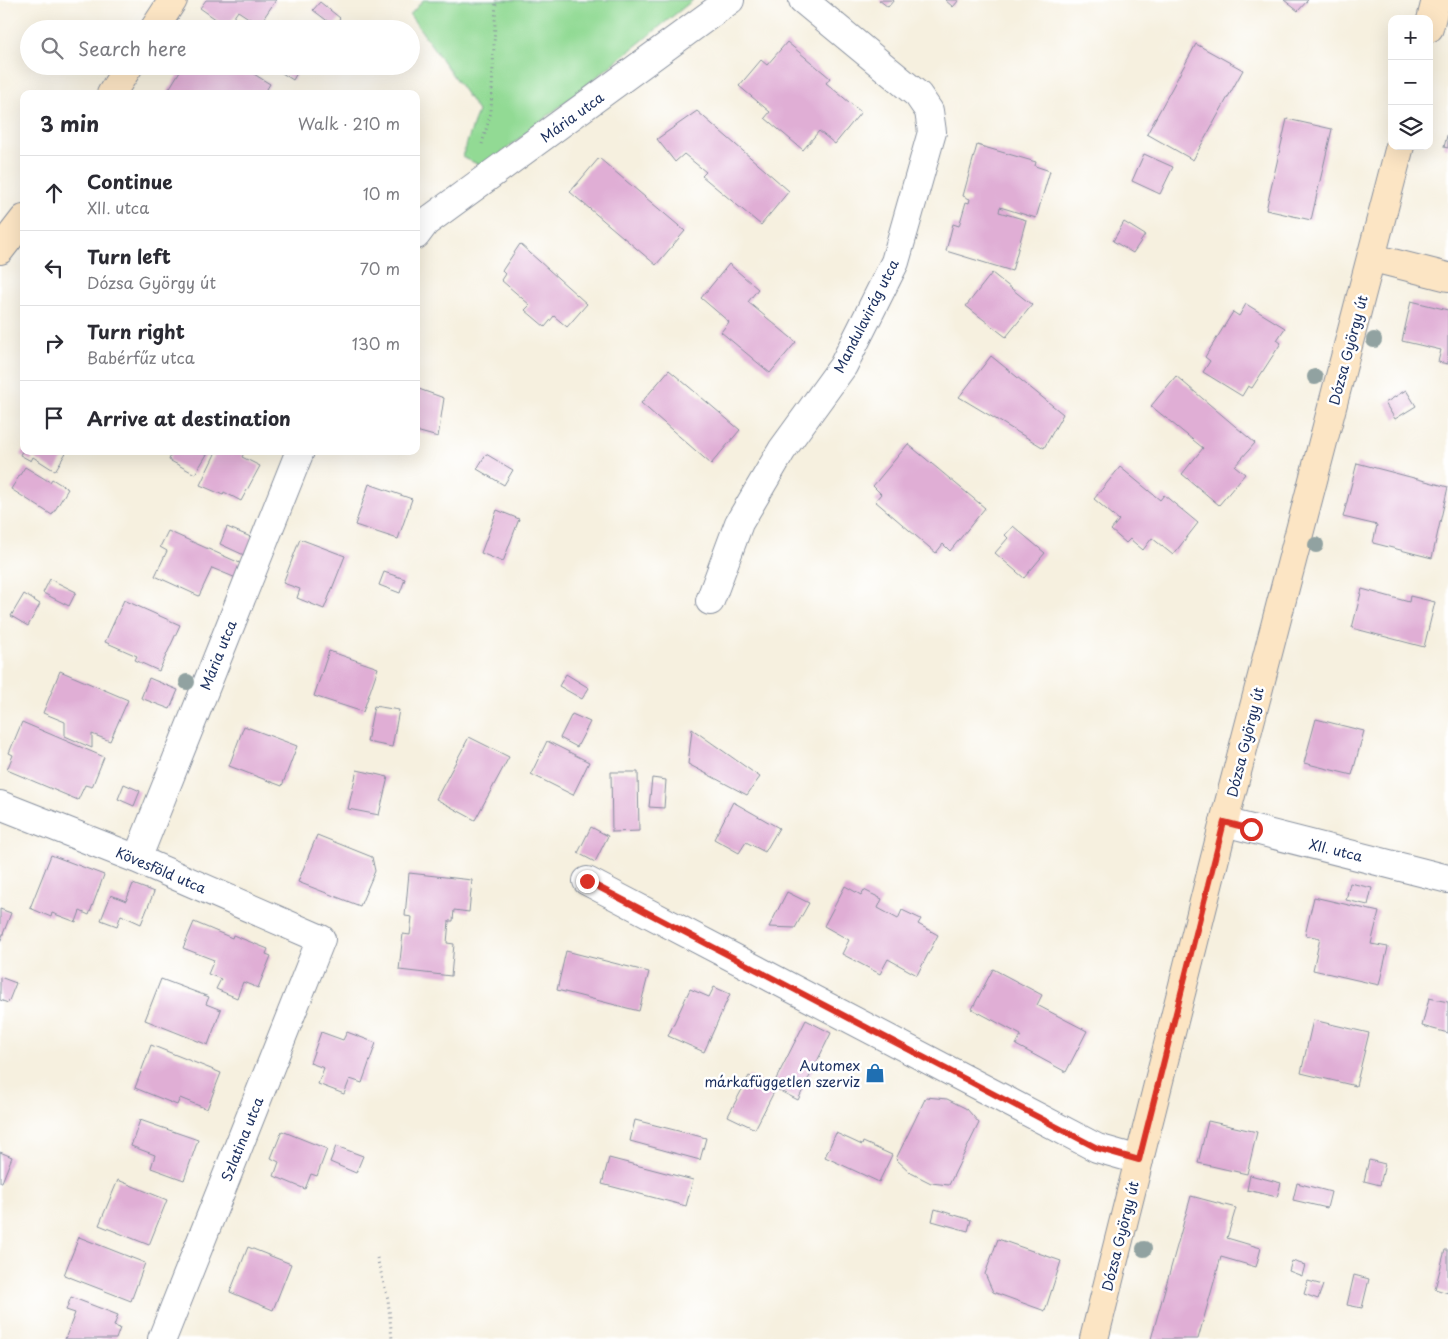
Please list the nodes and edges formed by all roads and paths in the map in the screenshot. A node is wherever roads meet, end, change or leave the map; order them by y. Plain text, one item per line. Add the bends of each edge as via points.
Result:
1 (174, 0) edge
2 (496, 0) edge
3 (730, 0) edge
4 (803, 0) edge
5 (1436, 0) edge
6 (1432, 15) edge
7 (160, 20) edge
8 (124, 75) edge
9 (114, 90) edge
10 (481, 146) dead end
11 (1399, 150) edge
12 (20, 224) edge
13 (420, 230) edge
14 (0, 250) edge
15 (1373, 258) junction
16 (1448, 277) edge
17 (298, 455) edge
18 (710, 601) dead end
19 (0, 805) edge
20 (1224, 822) junction
21 (137, 859) junction
22 (1448, 878) edge
23 (587, 881) dead end
24 (321, 939) joint
25 (1139, 1160) junction
26 (377, 1258) dead end
27 (162, 1339) edge
28 (392, 1339) edge
29 (1094, 1339) edge

1 - 7 street
2 - 10 path via 491,112
3 - 13 street, Mária utca
4 - 18 street, Mandulavirág utca via 918,95 929,111 932,132 895,262 843,366 782,450 740,523
5 - 6 street
8 - 9 street
11 - 15 street, Dózsa György út
12 - 14 street
15 - 16 street
15 - 20 street, Dózsa György út
17 - 21 street, Mária utca
19 - 21 street, Kövesföld utca
20 - 22 street, XII. utca
20 - 25 street, Dózsa György út
21 - 24 street, Kövesföld utca
23 - 25 street via 1097,1148
24 - 27 street, Szlatina utca
25 - 29 street, Dózsa György út
26 - 28 path via 388,1298

